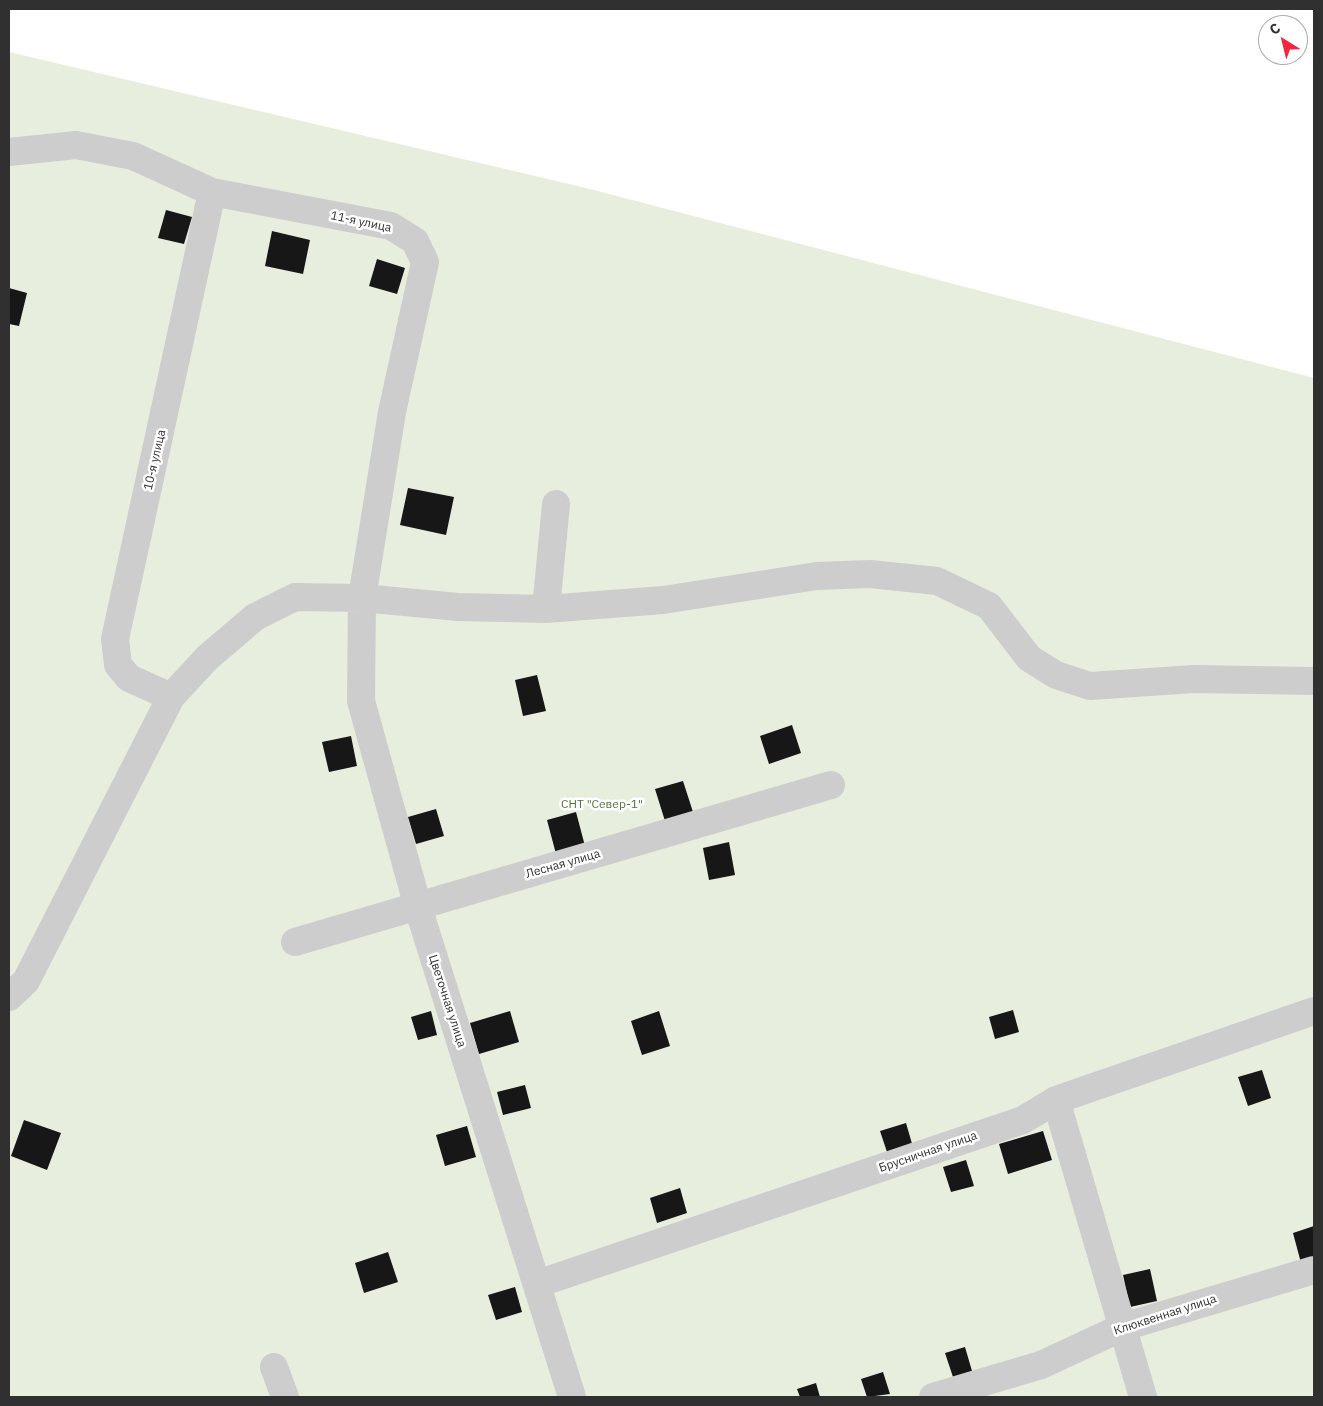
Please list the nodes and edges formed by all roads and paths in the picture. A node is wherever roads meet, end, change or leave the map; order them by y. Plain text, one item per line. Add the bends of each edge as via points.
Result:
1 (9, 152) edge
2 (212, 192) junction
3 (556, 504) dead end
4 (362, 598) junction
5 (546, 608) junction
6 (1314, 681) edge
7 (171, 697) junction
8 (831, 785) dead end
9 (418, 907) junction
10 (295, 942) dead end
11 (9, 997) edge
12 (1314, 1011) edge
13 (1056, 1100) junction
14 (1314, 1270) edge
15 (537, 1284) junction
16 (1123, 1327) junction
17 (274, 1367) dead end
18 (285, 1397) edge
19 (572, 1397) edge
20 (933, 1397) edge
21 (1143, 1397) edge

1 - 2 street, 11-я улица via 76,145 134,156
2 - 4 street, 11-я улица via 391,226 415,241 425,262 392,412
2 - 7 street, 10-я улица via 115,639 118,665 129,678
3 - 5 street
4 - 5 street via 458,607
4 - 7 street via 295,597 255,617 207,658
4 - 9 street, Цветочная улица via 360,701
5 - 6 street via 664,600 817,576 870,574 937,581 989,606 1029,658 1056,675 1090,686 1194,679
7 - 11 street via 26,981
8 - 9 street, Лесная улица
9 - 10 street, Лесная улица
9 - 15 street, Цветочная улица
12 - 13 street, Брусничная улица
13 - 15 street, Брусничная улица via 1024,1120
13 - 16 street
14 - 16 street, Клюквенная улица
15 - 19 street, Цветочная улица
16 - 20 street, Клюквенная улица via 1041,1365
16 - 21 street
17 - 18 street

